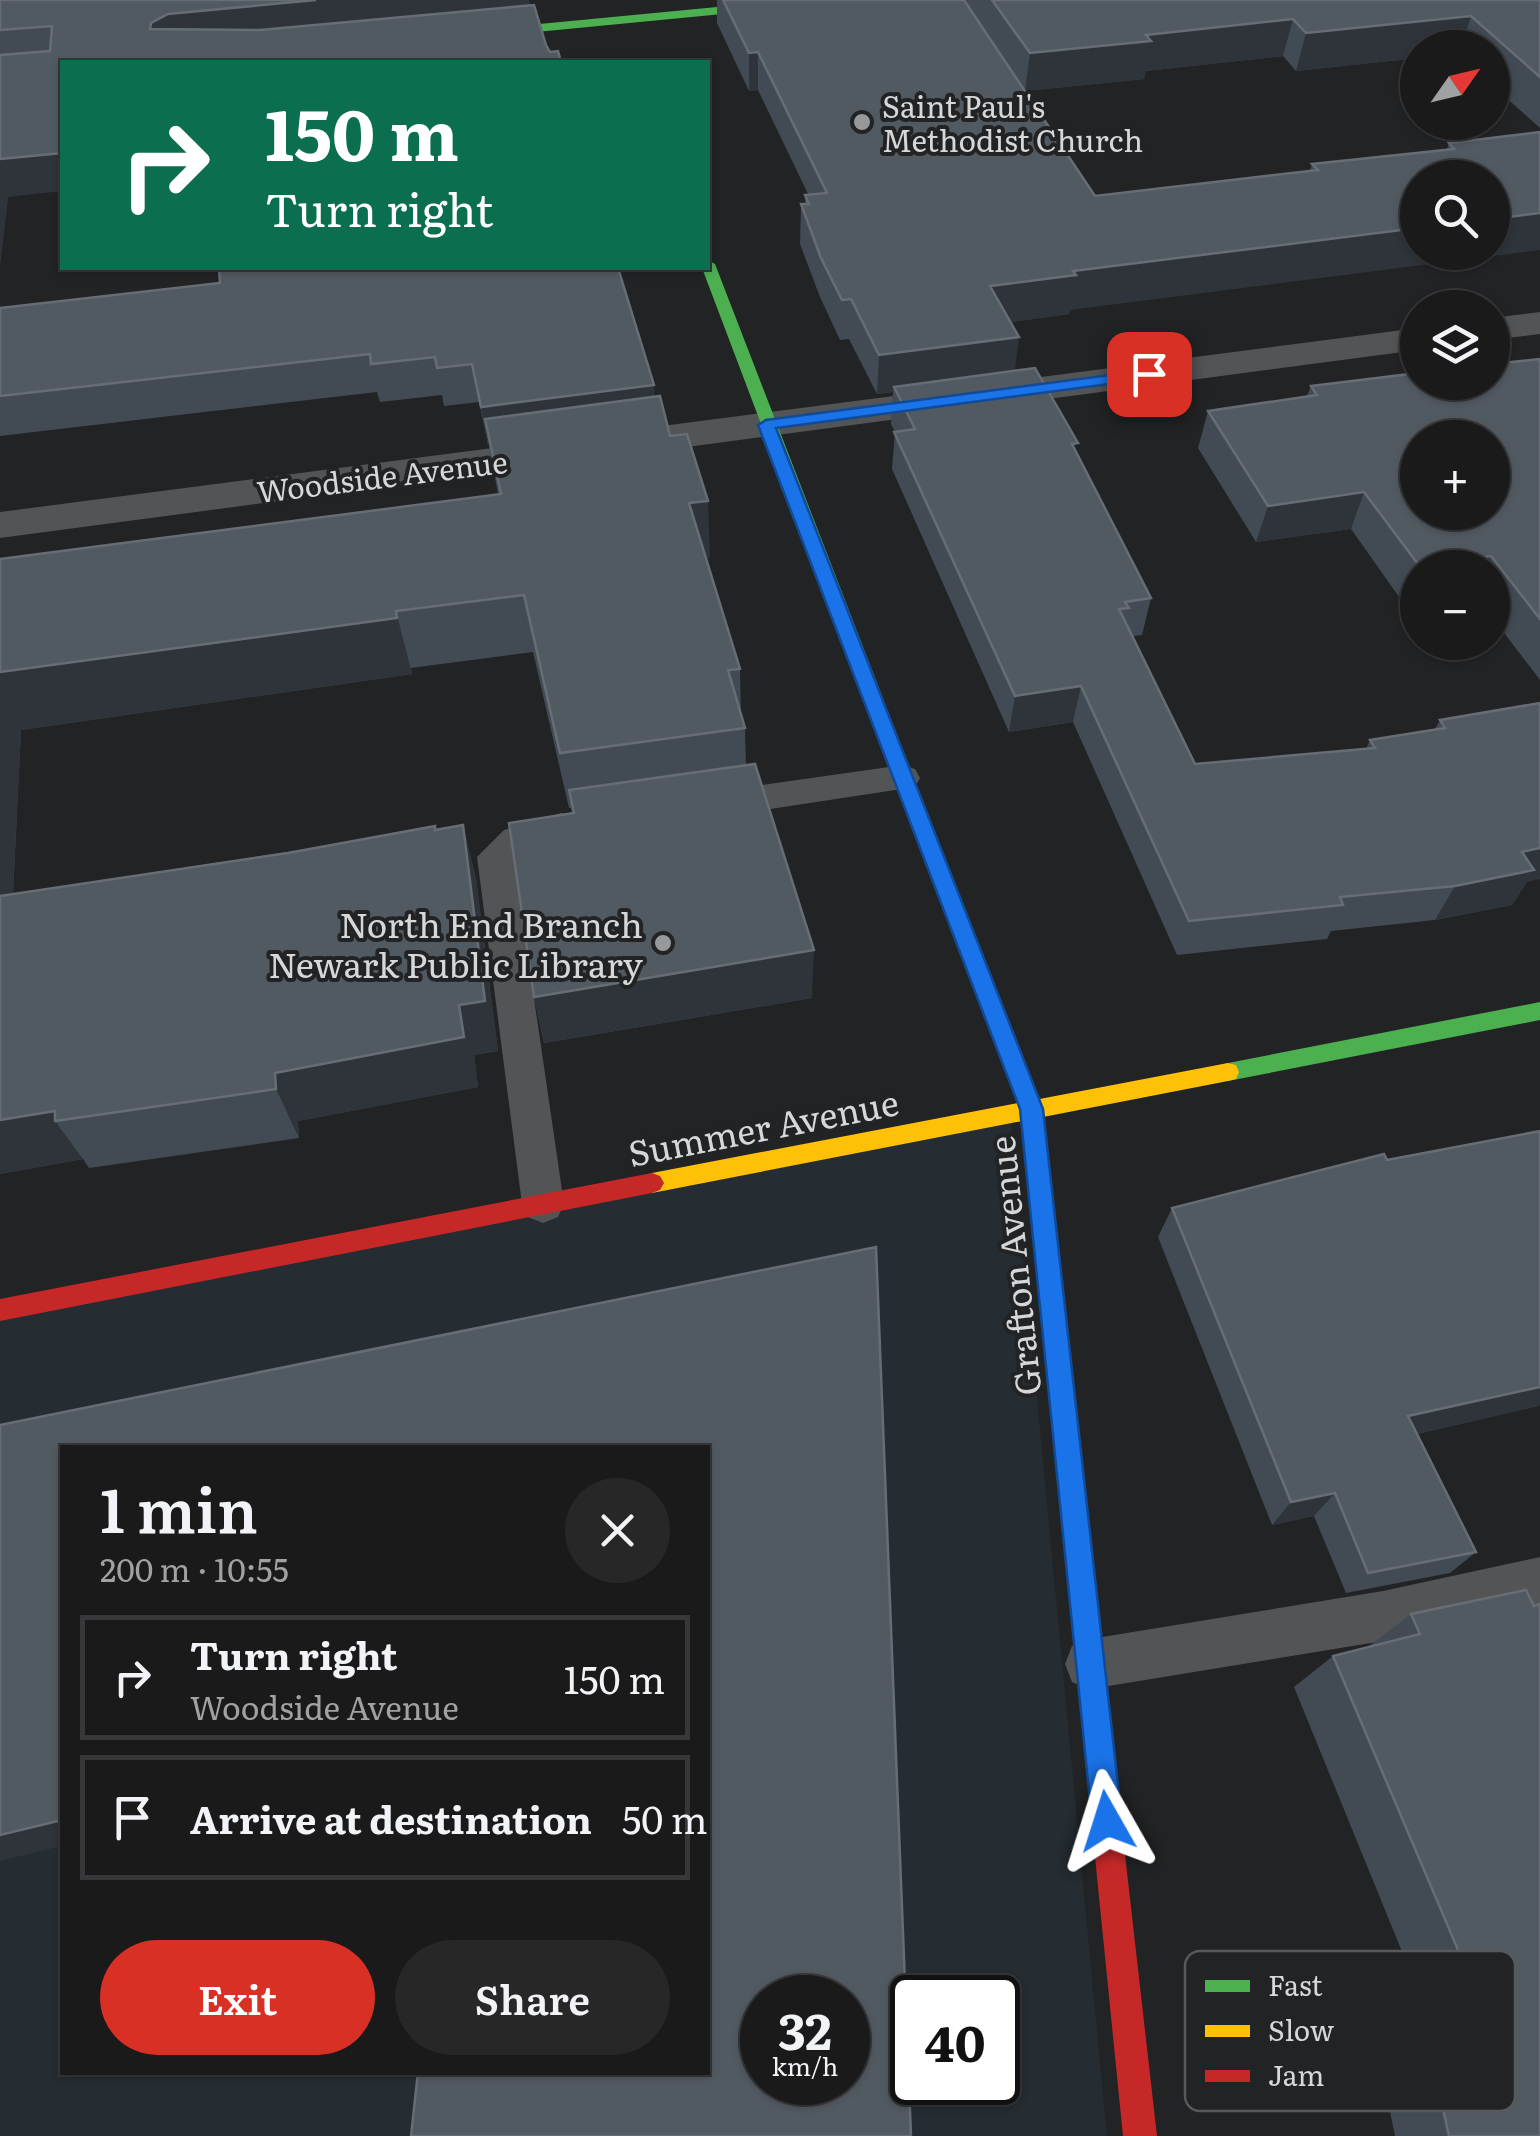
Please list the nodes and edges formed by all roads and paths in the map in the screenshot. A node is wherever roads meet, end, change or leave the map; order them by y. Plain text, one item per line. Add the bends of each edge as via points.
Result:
1 (827, 0) edge
2 (815, 1) edge
3 (614, 10) edge
4 (446, 37) edge
5 (628, 48) dead end
6 (710, 270) edge
7 (1540, 323) edge
8 (1510, 327) edge
9 (1400, 341) edge
10 (766, 425) junction
11 (0, 525) edge
12 (904, 778) junction
13 (672, 810) edge
14 (596, 821) edge
15 (1540, 1011) edge
16 (1031, 1109) junction
17 (543, 1204) junction
18 (0, 1310) edge
19 (1540, 1582) edge
20 (1090, 1664) junction
21 (1140, 2136) edge

1 - 2 street
2 - 3 street
3 - 4 street
3 - 5 street
6 - 10 street, Grafton Avenue
7 - 8 street
9 - 10 street, Woodside Avenue
10 - 11 street, Woodside Avenue
10 - 12 street, Grafton Avenue
12 - 13 lane
12 - 16 street, Grafton Avenue
14 - 17 lane via 539,829 494,857
15 - 16 street, Summer Avenue
16 - 17 street, Summer Avenue
16 - 20 street, Grafton Avenue
17 - 18 street, Summer Avenue
19 - 20 lane via 1382,1616
20 - 21 street, Grafton Avenue

